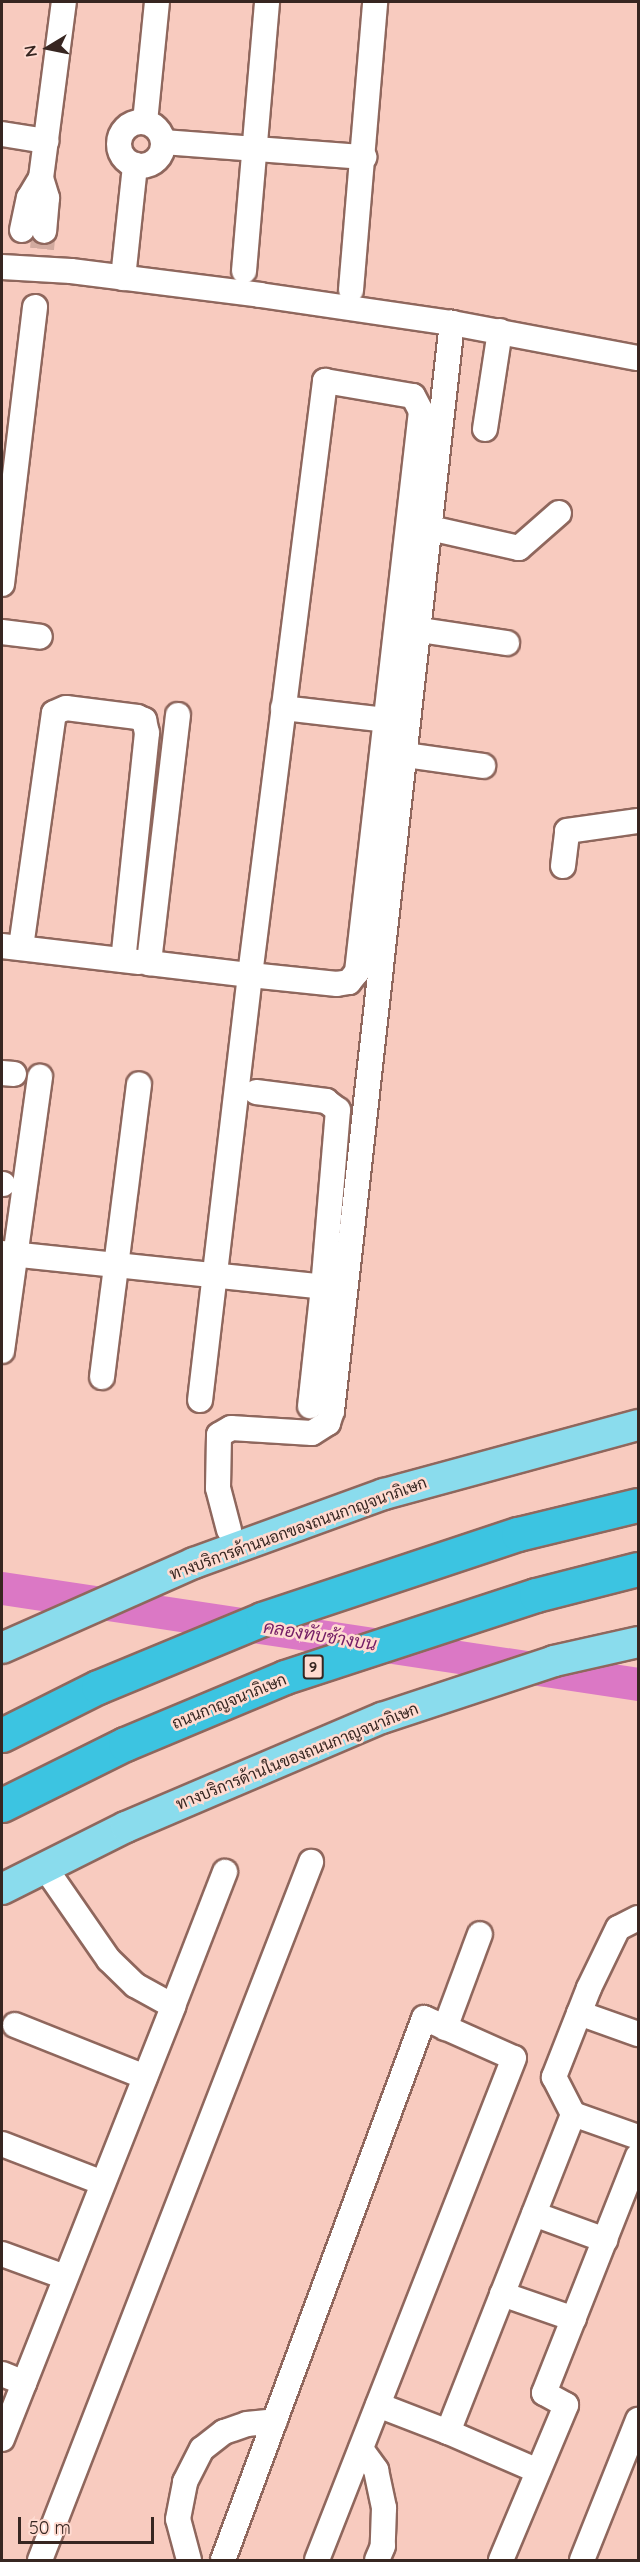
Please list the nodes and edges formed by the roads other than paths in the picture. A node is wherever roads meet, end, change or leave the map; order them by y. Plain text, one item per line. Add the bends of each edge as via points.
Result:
1 (64, 2) edge
2 (157, 2) edge
3 (267, 2) edge
4 (375, 2) edge
5 (145, 122) junction
6 (2, 134) edge
7 (46, 141) junction
8 (163, 142) junction
9 (254, 149) junction
10 (364, 157) junction
11 (135, 165) junction
12 (26, 251) edge
13 (244, 272) dead end
14 (123, 278) junction
15 (351, 290) dead end
16 (35, 307) dead end
17 (452, 323) junction
18 (500, 331) junction
19 (639, 357) edge
20 (485, 429) dead end
21 (559, 513) dead end
22 (430, 528) junction
23 (2, 584) edge
24 (420, 630) junction
25 (2, 632) edge
26 (40, 637) dead end
27 (507, 643) dead end
28 (283, 708) junction
29 (178, 715) dead end
30 (386, 720) junction
31 (406, 755) junction
32 (483, 766) dead end
33 (639, 821) edge
34 (563, 866) dead end
35 (11, 946) edge
36 (123, 960) junction
37 (149, 963) junction
38 (250, 975) junction
39 (40, 1077) dead end
40 (139, 1084) dead end
41 (256, 1092) dead end
42 (8, 1254) edge
43 (116, 1268) junction
44 (213, 1277) junction
45 (323, 1287) junction
46 (2, 1351) edge
47 (102, 1377) dead end
48 (200, 1400) dead end
49 (310, 1406) dead end
50 (639, 1425) edge
51 (639, 1505) edge
52 (229, 1530) dead end
53 (639, 1569) edge
54 (639, 1642) edge
55 (2, 1648) edge
56 (2, 1735) edge
57 (2, 1805) edge
58 (311, 1862) dead end
59 (44, 1866) junction
60 (225, 1872) dead end
61 (2, 1888) edge
62 (639, 1918) edge
63 (480, 1934) dead end
64 (173, 2006) junction
65 (579, 2013) junction
66 (15, 2025) dead end
67 (445, 2028) junction
68 (639, 2034) edge
69 (145, 2077) junction
70 (573, 2114) junction
71 (639, 2137) edge
72 (2, 2144) edge
73 (639, 2156) edge
74 (103, 2183) junction
75 (534, 2214) junction
76 (605, 2240) junction
77 (2, 2254) edge
78 (65, 2277) junction
79 (502, 2294) junction
80 (574, 2319) junction
81 (13, 2379) edge
82 (378, 2405) junction
83 (639, 2420) edge
84 (275, 2421) junction
85 (448, 2432) junction
86 (2, 2439) edge
87 (361, 2449) junction
88 (538, 2471) junction
89 (40, 2560) edge
90 (189, 2560) edge
91 (223, 2560) edge
92 (317, 2560) edge
93 (377, 2560) edge
94 (501, 2560) edge
95 (582, 2560) edge

1 - 7 street
2 - 5 street
3 - 9 street
4 - 10 street
5 - 8 street via 158,129
5 - 11 street via 130,124 121,135 120,150
6 - 7 street
7 - 12 street via 41,178 29,198
8 - 9 street
8 - 11 street via 155,161
9 - 10 street
9 - 13 street
10 - 15 street
11 - 14 street
12 - 14 street
14 - 17 street
16 - 23 street
17 - 18 street
17 - 22 street
18 - 19 street
18 - 20 street
21 - 22 street via 519,548
22 - 24 street
24 - 27 street
24 - 31 street
25 - 26 street
28 - 30 street
28 - 30 street via 325,381 413,396 420,402
28 - 38 street
29 - 37 street
30 - 38 street via 357,972 349,982 337,984
31 - 32 street
31 - 52 street via 332,1412 328,1423 312,1433 231,1428 219,1435 218,1488
33 - 34 street via 567,831
35 - 36 street
35 - 36 street via 54,714 66,708 137,717 144,720 147,733
36 - 37 street
37 - 38 street
38 - 44 street
39 - 42 street
40 - 43 street
41 - 45 street via 326,1101 338,1110
42 - 43 street
42 - 46 street
43 - 44 street
43 - 47 street
44 - 45 street
44 - 48 street
45 - 49 street
50 - 55 main road, ทางบริการด้านนอกของถนนกาญจนาภิเษก via 384,1494 194,1563
51 - 56 highway via 518,1534 292,1608 108,1683
53 - 57 highway, ถนนกาญจนาภิเษก / 9 via 536,1594 285,1677 125,1744
54 - 59 main road, ทางบริการด้านในของถนนกาญจนาภิเษก via 554,1661 382,1718 228,1782
58 - 89 street
59 - 61 main road, ทางบริการด้านในของถนนกาญจนาภิเษก
59 - 64 street via 110,1960 135,1985
60 - 64 street
62 - 65 street via 618,1928
63 - 67 street
64 - 69 street
65 - 68 street
65 - 70 street via 554,2077
66 - 69 street
67 - 82 street via 514,2058
67 - 84 street via 424,2018
69 - 74 street
70 - 71 street
70 - 75 street
72 - 74 street
73 - 76 street
74 - 78 street
75 - 76 street
75 - 79 street
76 - 80 street
77 - 78 street
78 - 81 street
79 - 80 street
79 - 85 street
80 - 88 street via 544,2393 566,2405
81 - 86 street
82 - 85 street
82 - 87 street
83 - 95 street
84 - 90 street via 224,2432 202,2449 185,2482 178,2519
84 - 91 street
85 - 88 street
87 - 92 street
87 - 93 street via 376,2470 384,2508 383,2546
88 - 94 street

